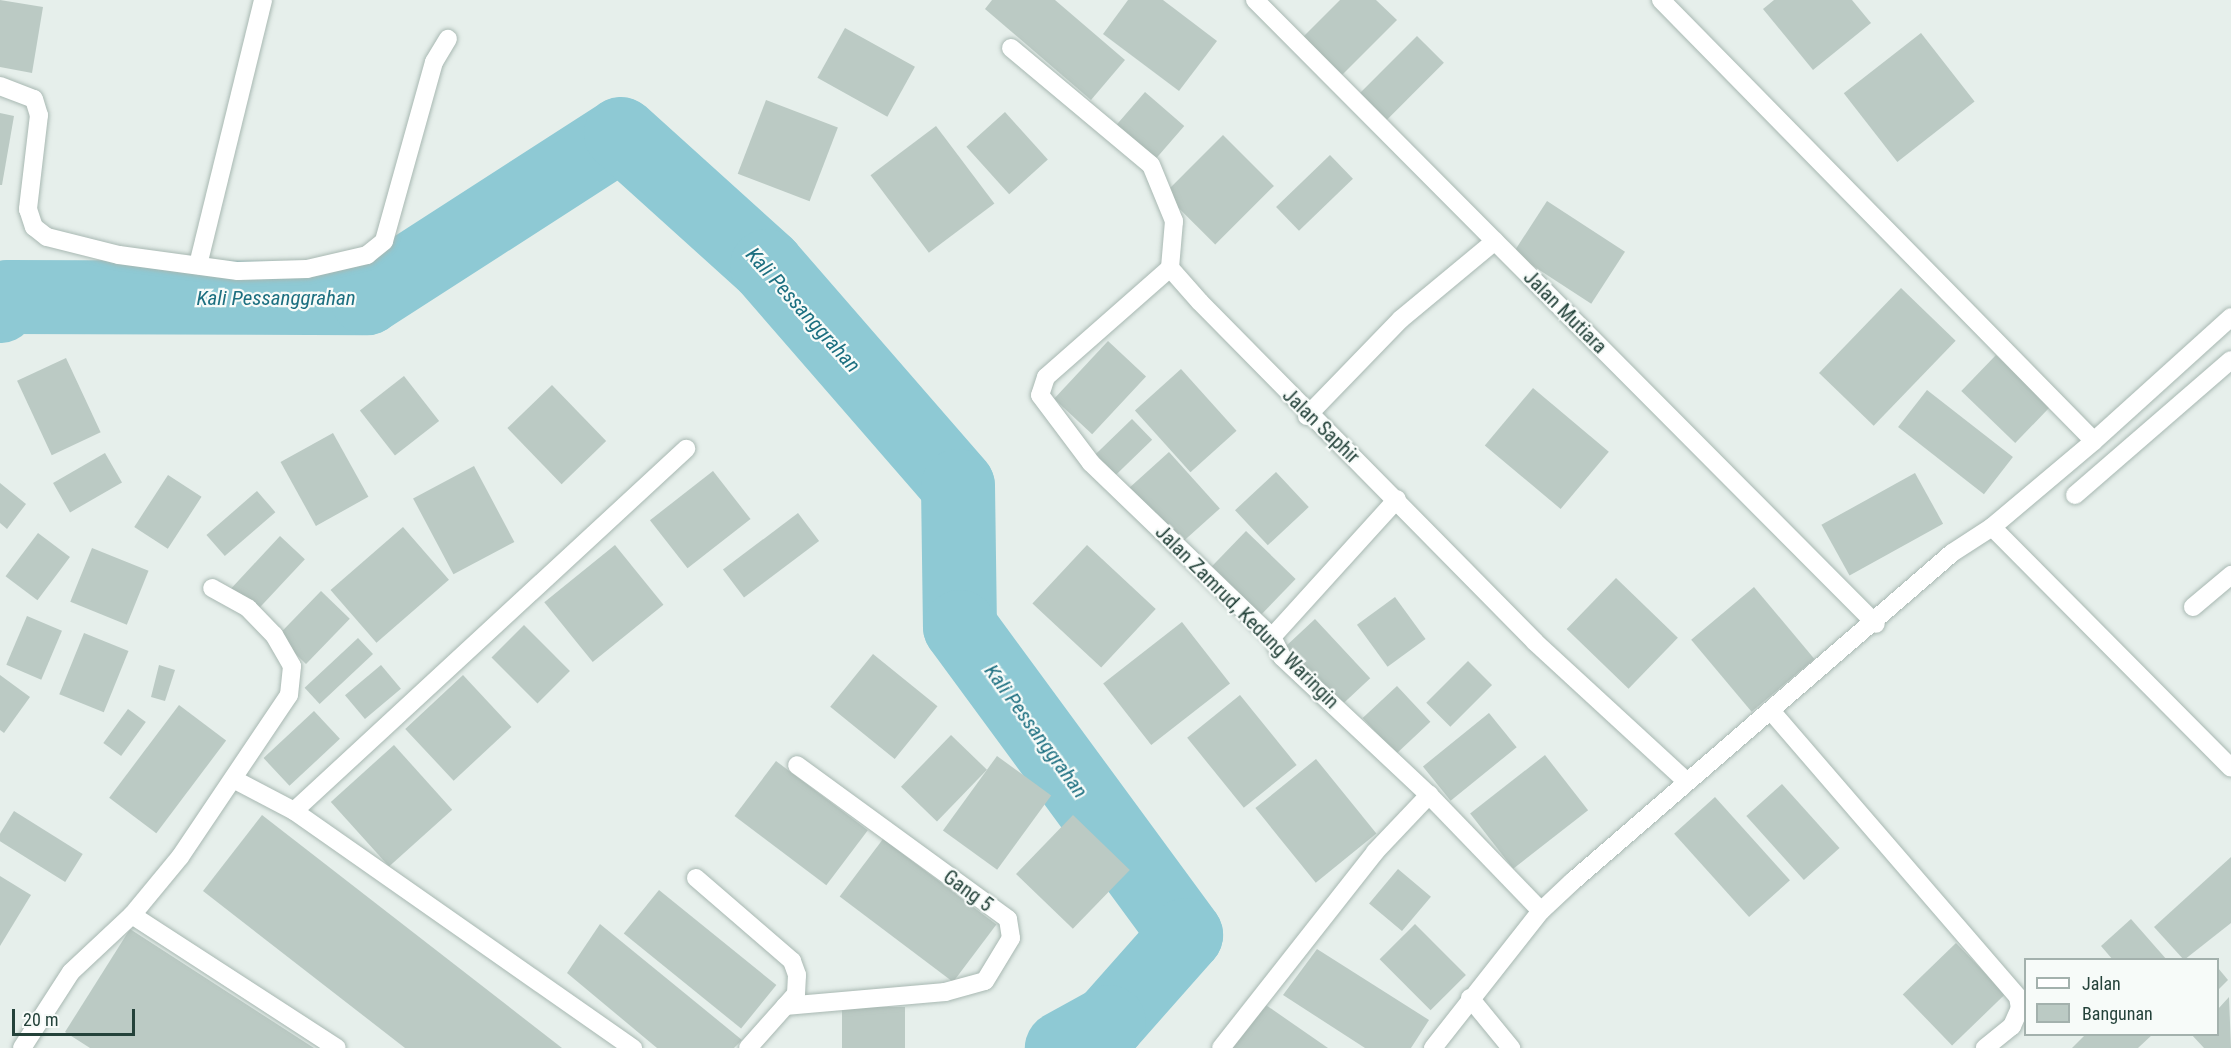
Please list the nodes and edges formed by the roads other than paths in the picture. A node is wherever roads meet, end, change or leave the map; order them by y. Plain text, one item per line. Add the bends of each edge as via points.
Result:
1 (263, 0) edge
2 (1256, 0) edge
3 (1661, 0) edge
4 (448, 39) dead end
5 (1011, 48) dead end
6 (0, 86) edge
7 (1495, 241) junction
8 (198, 265) junction
9 (1170, 268) junction
10 (2231, 317) edge
11 (2231, 360) edge
12 (1307, 416) junction
13 (2094, 441) junction
14 (686, 449) dead end
15 (2075, 495) dead end
16 (1397, 498) junction
17 (1992, 526) junction
18 (2231, 575) edge
19 (212, 588) dead end
20 (2193, 607) dead end
21 (1876, 624) junction
22 (1272, 637) junction
23 (1772, 712) junction
24 (797, 765) dead end
25 (2231, 768) edge
26 (235, 780) junction
27 (1686, 781) junction
28 (1429, 795) junction
29 (294, 811) junction
30 (696, 878) dead end
31 (1541, 911) junction
32 (132, 915) junction
33 (1470, 999) junction
34 (785, 1006) junction
35 (22, 1048) edge
36 (337, 1048) edge
37 (633, 1048) edge
38 (748, 1048) edge
39 (1221, 1048) edge
40 (1433, 1048) edge
41 (1511, 1048) edge
42 (1985, 1048) edge

1 - 8 street
2 - 7 street, Jalan Mutiara
3 - 13 street
4 - 8 street via 434,62 388,230 375,250 306,268 238,270
5 - 9 street via 1151,165 1174,221
6 - 8 street via 34,99 39,115 28,209 34,227 76,246
7 - 12 street via 1401,319
7 - 21 street, Jalan Mutiara
9 - 12 street, Jalan Saphir
9 - 22 street, Jalan Zamrud, Kedung Waringin via 1046,377 1040,395 1091,463
10 - 13 street
11 - 15 street
12 - 16 street, Jalan Saphir
13 - 17 street
14 - 29 street
16 - 22 street
16 - 27 street, Jalan Saphir via 1535,642
17 - 21 street via 1952,553
17 - 25 street
18 - 20 street
19 - 26 street via 262,619 292,666 294,681 285,702
21 - 23 street
22 - 28 street, Jalan Zamrud, Kedung Waringin via 1282,657
23 - 27 street
23 - 42 street via 2018,997 2020,1008 2012,1026
24 - 34 street, Gang 5 via 1008,919 1011,938 985,981 945,992
26 - 29 street
26 - 32 street
27 - 31 street
28 - 31 street, Jalan Zamrud, Kedung Waringin
28 - 39 street via 1376,852
29 - 37 street
30 - 34 street via 792,960 796,994
31 - 33 street
32 - 35 street via 70,972
32 - 36 street
33 - 40 street
33 - 41 street
34 - 38 street

